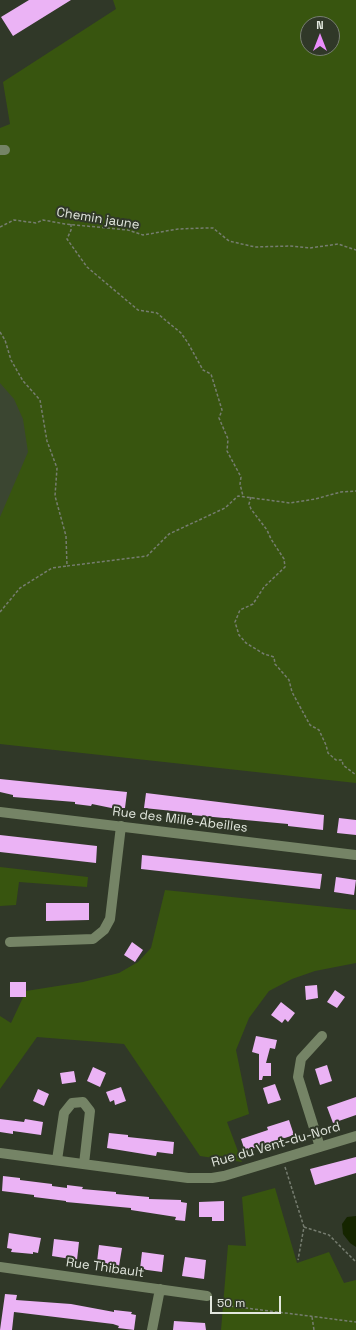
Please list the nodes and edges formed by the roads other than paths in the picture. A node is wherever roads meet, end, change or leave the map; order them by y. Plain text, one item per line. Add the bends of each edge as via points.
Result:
1 (0, 812) edge
2 (121, 826) junction
3 (356, 854) edge
4 (10, 942) dead end
5 (322, 1036) dead end
6 (356, 1136) edge
7 (320, 1147) junction
8 (0, 1153) edge
9 (57, 1160) junction
10 (84, 1164) junction
11 (0, 1267) edge
12 (160, 1289) junction
13 (207, 1296) road end
14 (152, 1330) edge

1 - 2 street, Rue des Mille-Abeilles
2 - 3 street, Rue des Mille-Abeilles
2 - 4 street via 110,919 104,930 93,939
5 - 7 street via 301,1059 298,1077
6 - 7 street, Rue du Vent-du-Nord
7 - 10 street, Rue du Vent-du-Nord via 224,1176 200,1178
8 - 9 street, Rue du Vent-du-Nord
9 - 10 street, Rue du Vent-du-Nord
9 - 10 street via 64,1113 72,1103 83,1102 90,1111
11 - 12 street, Rue Thibault
12 - 13 street, Rue Thibault
12 - 14 street

